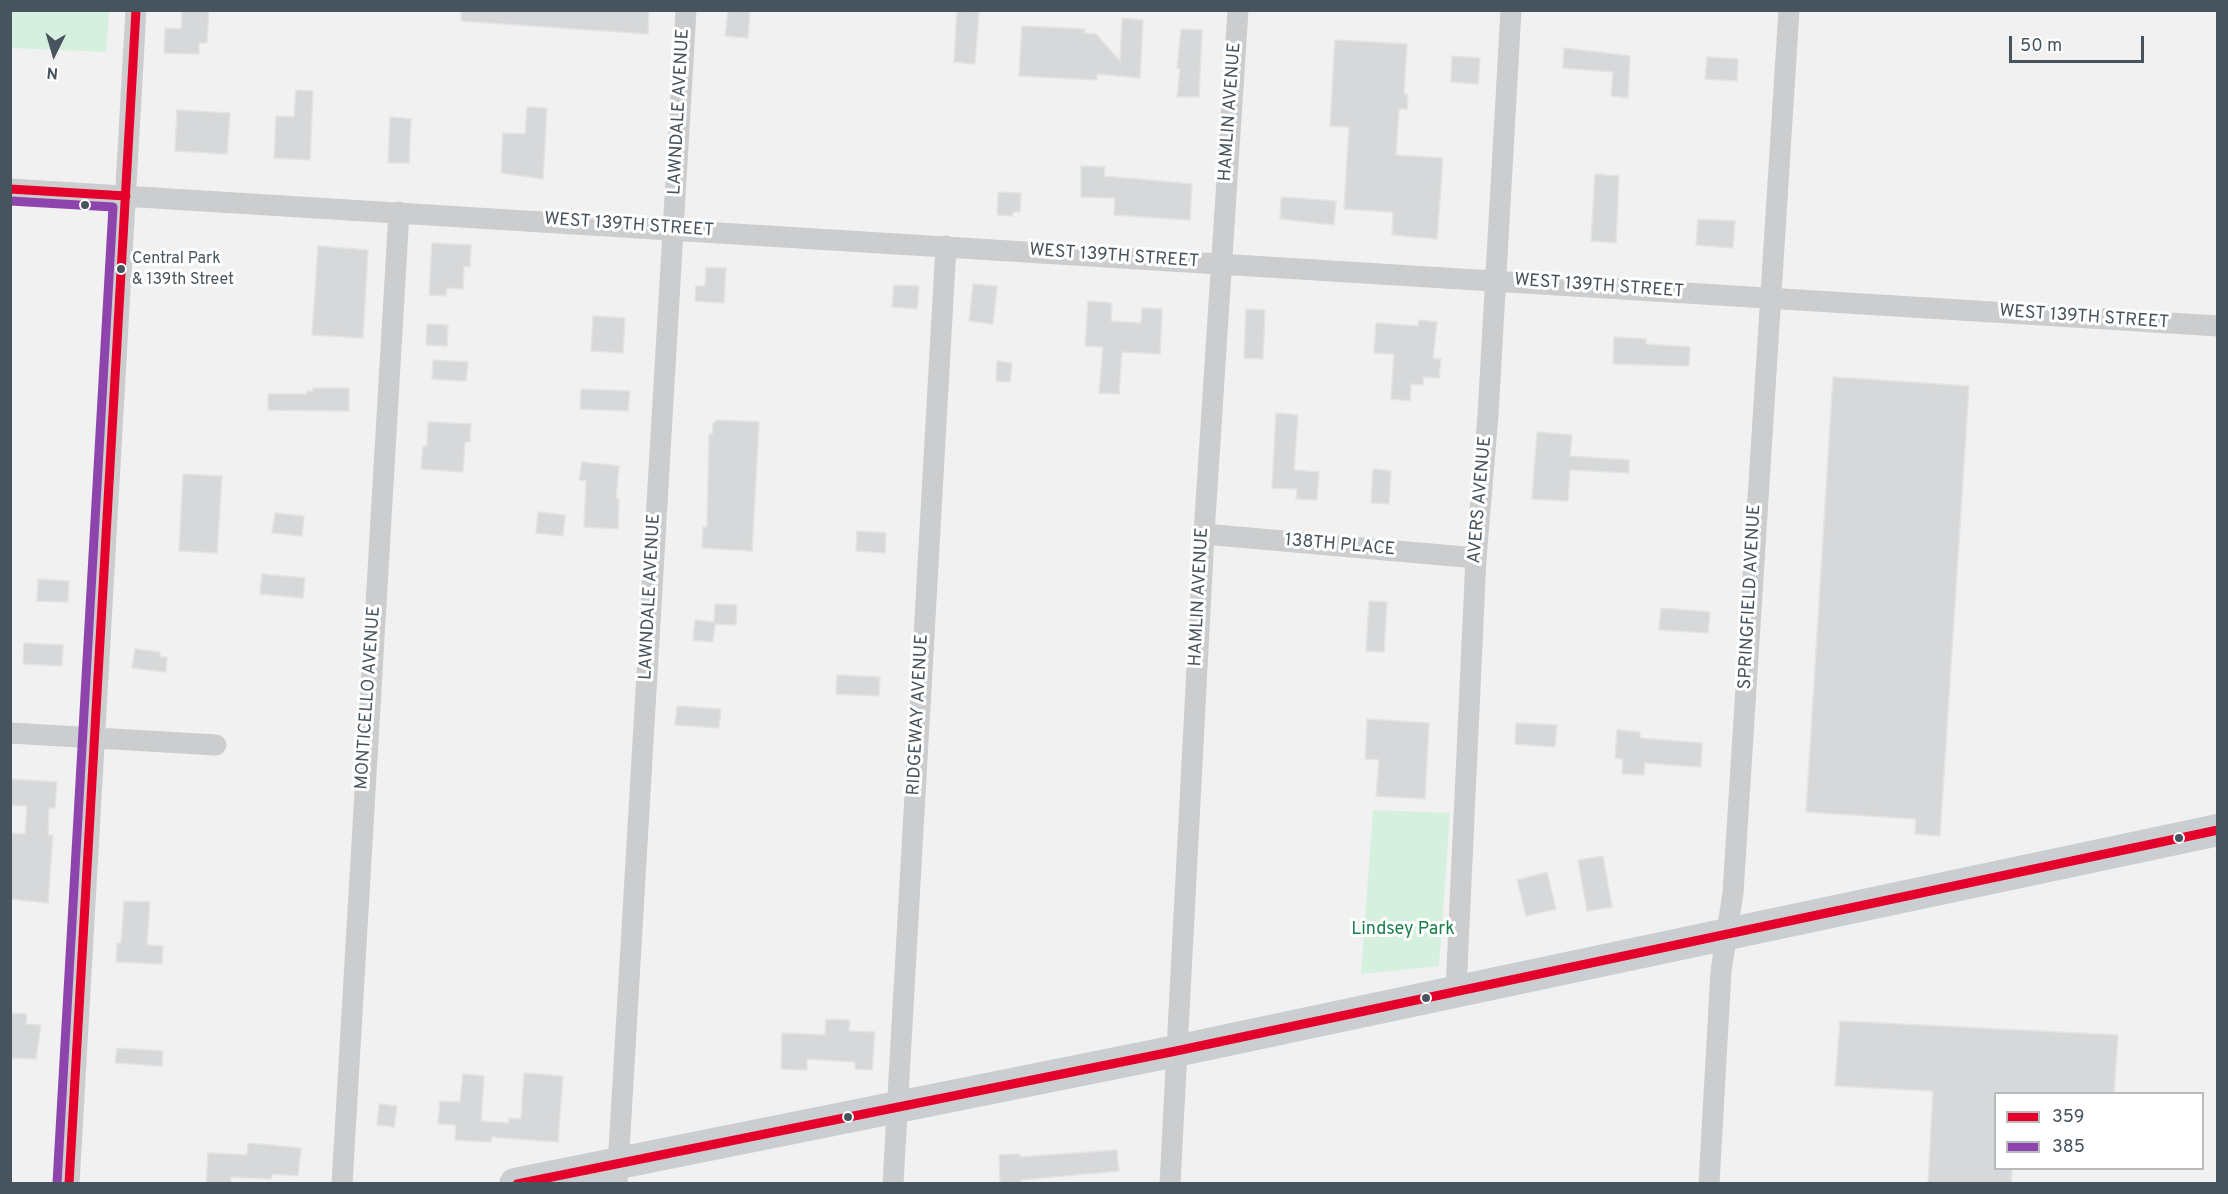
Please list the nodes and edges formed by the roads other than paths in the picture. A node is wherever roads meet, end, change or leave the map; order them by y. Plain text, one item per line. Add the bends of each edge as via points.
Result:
1 (136, 10) edge
2 (686, 10) edge
3 (1238, 10) edge
4 (1511, 10) edge
5 (1789, 10) edge
6 (10, 189) edge
7 (126, 196) junction
8 (399, 212) junction
9 (673, 229) junction
10 (946, 246) junction
11 (1220, 264) junction
12 (1496, 281) junction
13 (1770, 298) junction
14 (2217, 326) edge
15 (1204, 534) junction
16 (1476, 558) junction
17 (10, 733) edge
18 (95, 738) junction
19 (216, 745) dead end
20 (2217, 830) edge
21 (1727, 933) junction
22 (1456, 990) junction
23 (1176, 1051) junction
24 (897, 1108) junction
25 (618, 1173) edge
26 (69, 1184) edge
27 (342, 1184) edge
28 (515, 1184) edge
29 (893, 1184) edge
30 (1170, 1184) edge
31 (1709, 1184) edge

1 - 7 street
2 - 9 street, LAWNDALE AVENUE
3 - 11 street, HAMLIN AVENUE
4 - 12 street, AVERS AVENUE
5 - 13 street, SPRINGFIELD AVENUE
6 - 7 street, WEST 139TH STREET
7 - 8 street, WEST 139TH STREET
7 - 18 street
8 - 9 street, WEST 139TH STREET
8 - 27 street, MONTICELLO AVENUE
9 - 10 street, WEST 139TH STREET
9 - 25 street, LAWNDALE AVENUE
10 - 11 street, WEST 139TH STREET
10 - 24 street, RIDGEWAY AVENUE
11 - 12 street, WEST 139TH STREET
11 - 15 street, HAMLIN AVENUE
12 - 13 street, WEST 139TH STREET
12 - 16 street, AVERS AVENUE
13 - 14 street, WEST 139TH STREET
13 - 21 street, SPRINGFIELD AVENUE via 1733,893
15 - 16 street, 138TH PLACE
15 - 23 street, HAMLIN AVENUE
16 - 22 street, AVERS AVENUE
17 - 18 street
18 - 19 street
18 - 26 street
20 - 21 main road
21 - 22 main road
21 - 31 street, SPRINGFIELD AVENUE via 1721,971
22 - 23 main road
23 - 24 main road
23 - 30 street, HAMLIN AVENUE
24 - 25 main road
24 - 29 street, RIDGEWAY AVENUE
25 - 28 main road

